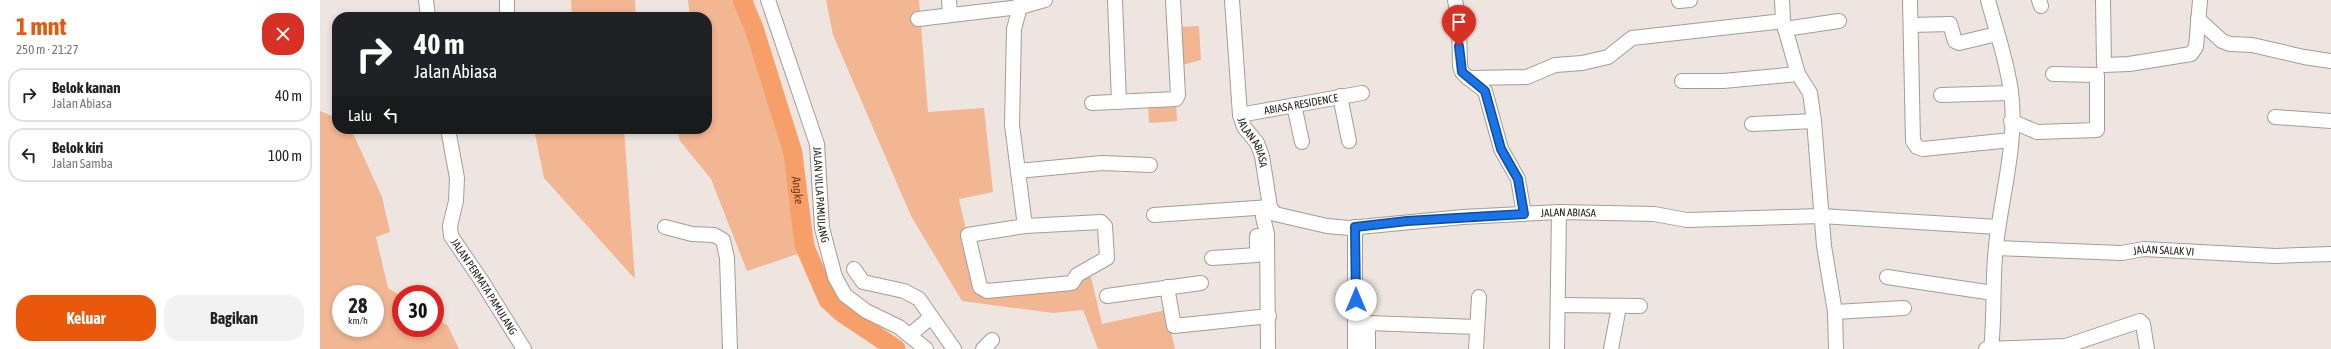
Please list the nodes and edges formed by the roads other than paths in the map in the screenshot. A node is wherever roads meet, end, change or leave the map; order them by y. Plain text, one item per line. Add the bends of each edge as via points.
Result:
1 (426, 0) edge
2 (506, 0) edge
3 (768, 0) edge
4 (949, 0) edge
5 (1045, 0) edge
6 (1115, 0) edge
7 (1173, 0) edge
8 (1232, 0) edge
9 (1455, 0) edge
10 (1782, 0) edge
11 (1910, 0) edge
12 (1988, 0) edge
13 (2103, 0) edge
14 (2200, 0) edge
15 (1020, 4) edge
16 (427, 12) edge
17 (507, 12) edge
18 (950, 14) junction
19 (918, 19) dead end
20 (2198, 19) junction
21 (1838, 21) dead end
22 (1784, 25) junction
23 (1911, 25) junction
24 (1997, 34) junction
25 (2331, 61) edge
26 (1798, 74) junction
27 (2053, 74) dead end
28 (1468, 78) junction
29 (1682, 81) dead end
30 (1362, 93) dead end
31 (2011, 93) junction
32 (1942, 95) dead end
33 (1340, 96) junction
34 (1119, 102) junction
35 (1092, 103) dead end
36 (1294, 105) junction
37 (1240, 115) junction
38 (2275, 117) dead end
39 (1814, 121) junction
40 (2011, 121) junction
41 (2331, 121) edge
42 (1752, 124) dead end
43 (449, 134) edge
44 (2011, 140) junction
45 (1349, 141) dead end
46 (1302, 142) dead end
47 (1150, 165) dead end
48 (1018, 171) junction
49 (1266, 212) junction
50 (1559, 212) junction
51 (1524, 214) junction
52 (1154, 215) dead end
53 (1822, 216) junction
54 (665, 226) dead end
55 (1025, 226) junction
56 (1355, 227) junction
57 (1998, 227) junction
58 (1996, 248) junction
59 (2331, 254) edge
60 (1212, 258) dead end
61 (854, 269) dead end
62 (1887, 277) dead end
63 (1201, 283) dead end
64 (1168, 287) junction
65 (1993, 293) junction
66 (1108, 296) dead end
67 (1479, 297) dead end
68 (1640, 306) dead end
69 (1562, 308) junction
70 (1904, 308) dead end
71 (1618, 312) dead end
72 (1835, 312) junction
73 (1356, 314) junction
74 (1269, 316) junction
75 (931, 317) junction
76 (1368, 323) junction
77 (1478, 327) junction
78 (910, 335) junction
79 (2030, 348) edge
80 (524, 349) edge
81 (730, 349) edge
82 (926, 349) edge
83 (954, 349) edge
84 (1268, 349) edge
85 (1356, 349) edge
86 (1368, 349) edge
87 (1476, 349) edge
88 (1557, 349) edge
89 (1564, 349) edge
90 (1611, 349) edge
91 (1836, 349) edge
92 (1990, 349) edge
93 (2147, 349) edge

1 - 16 street
2 - 17 street
3 - 78 street, JALAN VILLA PAMULANG via 817,144 822,228 835,277 845,295
4 - 18 street
5 - 15 street
6 - 34 street
7 - 34 street via 1178,95 1176,99
8 - 37 street, JALAN ABIASA
9 - 28 street via 1459,23 1460,66
10 - 22 street
11 - 23 street
12 - 24 street
13 - 20 street via 2104,65 2129,64 2191,54 2196,47
14 - 20 street
15 - 18 street
15 - 48 street via 1014,29 1012,125
18 - 19 street
20 - 25 street via 2222,41 2230,44 2252,45
21 - 22 street
22 - 26 street
22 - 28 street via 1632,38 1608,57 1582,63 1555,65 1527,77
23 - 24 street via 1950,24 1955,41 1959,43
23 - 44 street via 1913,141 1917,147 1923,149
24 - 31 street
26 - 29 street via 1723,81
26 - 39 street via 1810,93
27 - 40 street via 2096,75 2096,122 2038,124 2029,129
28 - 51 street via 1485,91 1499,143 1518,179
30 - 33 street, ABIASA RESIDENCE
31 - 32 street
31 - 40 street
33 - 36 street, ABIASA RESIDENCE
33 - 45 street
34 - 35 street
36 - 37 street, ABIASA RESIDENCE
36 - 46 street
37 - 49 street, JALAN ABIASA via 1244,127 1257,143 1262,156
38 - 41 street
39 - 42 street
39 - 53 street
40 - 44 street
43 - 80 street, JALAN PERMATA PAMULANG via 457,178 456,201 450,226 451,236
44 - 57 street
47 - 48 street via 1102,163
48 - 55 street
49 - 52 street
49 - 56 street, JALAN ABIASA via 1327,226
49 - 60 street via 1257,234 1257,255
49 - 74 street
50 - 51 street, JALAN ABIASA
50 - 53 street, JALAN ABIASA via 1654,214 1687,220
50 - 69 street
51 - 56 street, JALAN ABIASA
53 - 57 street, JALAN ABIASA
53 - 72 street
54 - 81 street via 692,234 714,235 723,240 727,258
55 - 55 street via 1100,222 1105,226 1107,258 1077,275 1072,283 987,291 980,287 968,235
56 - 73 street
57 - 58 street
58 - 59 street, JALAN SALAK VI via 2122,253 2144,249 2275,256
58 - 65 street
61 - 75 street via 863,282 904,291 919,299
62 - 65 street
63 - 64 street
64 - 66 street
64 - 74 street via 1174,326
65 - 92 street via 1995,311
67 - 77 street
68 - 69 street
69 - 88 street
69 - 89 street
70 - 72 street
71 - 90 street
72 - 91 street
73 - 76 street via 1359,320
73 - 85 street
74 - 84 street
75 - 78 street
75 - 83 street
76 - 77 street
76 - 86 street
77 - 87 street
78 - 82 street, JALAN VILLA PAMULANG
79 - 92 street
79 - 93 street via 2066,346 2140,321 2143,324

